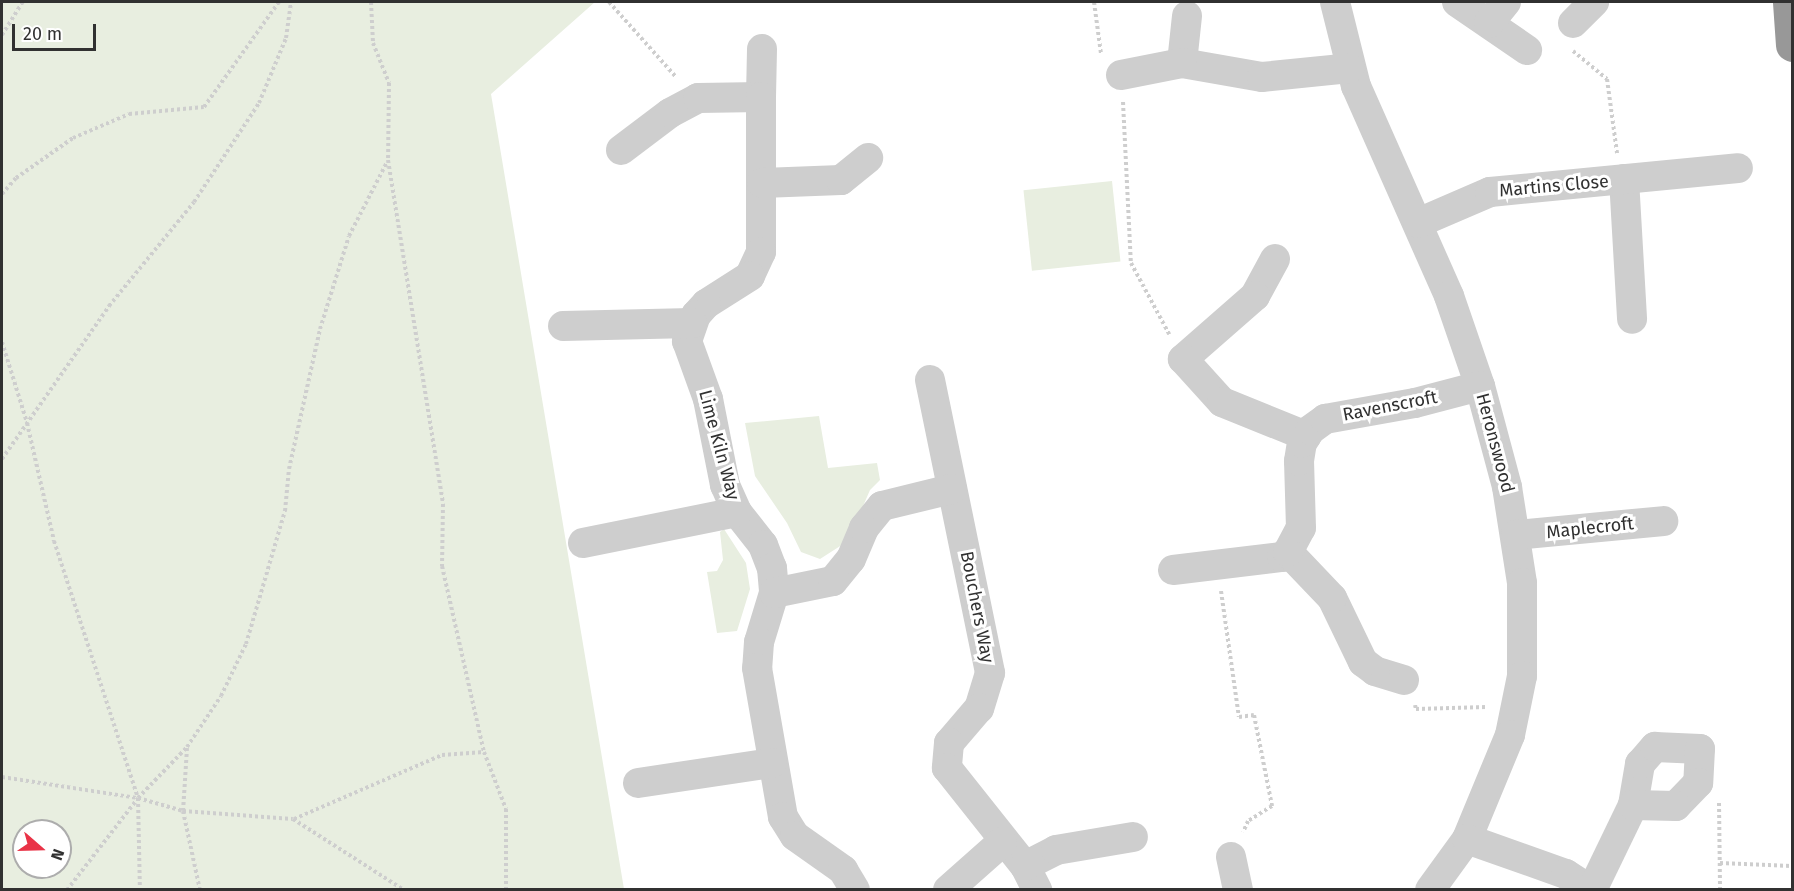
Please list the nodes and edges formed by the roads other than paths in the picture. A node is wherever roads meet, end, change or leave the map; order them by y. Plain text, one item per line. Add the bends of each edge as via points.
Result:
1 (1335, 2) edge
2 (1457, 2) edge
3 (1594, 2) edge
4 (1790, 2) edge
5 (1498, 13) edge
6 (1187, 16) dead end
7 (1569, 33) road end
8 (1792, 45) edge
9 (762, 49) dead end
10 (1527, 50) dead end
11 (1182, 63) junction
12 (1350, 68) junction
13 (1121, 75) road end
14 (760, 97) junction
15 (621, 150) dead end
16 (868, 158) dead end
17 (1738, 168) dead end
18 (1624, 179) junction
19 (762, 183) junction
20 (1418, 223) junction
21 (1275, 259) dead end
22 (1632, 319) dead end
23 (692, 323) junction
24 (563, 326) dead end
25 (930, 380) dead end
26 (1480, 386) junction
27 (1306, 436) junction
28 (952, 489) junction
29 (736, 512) junction
30 (1663, 520) dead end
31 (1516, 535) junction
32 (583, 543) dead end
33 (1288, 552) junction
34 (1173, 570) dead end
35 (774, 593) junction
36 (1404, 680) road end
37 (772, 763) junction
38 (639, 783) dead end
39 (1633, 806) junction
40 (1133, 837) dead end
41 (1467, 839) junction
42 (1002, 842) junction
43 (1231, 857) road end
44 (1031, 878) edge
45 (855, 890) edge
46 (948, 890) edge
47 (1238, 890) edge
48 (1430, 890) edge
49 (1591, 890) edge

1 - 12 street, Heronswood
2 - 5 street
3 - 7 street
4 - 8 highway
5 - 10 street
6 - 11 street
9 - 14 street
11 - 12 street via 1262,78
11 - 13 street
12 - 20 street, Heronswood
14 - 15 street via 698,98 676,109
14 - 19 street
16 - 19 street via 841,180
17 - 18 street, Martins Close
18 - 20 street, Martins Close via 1490,192
18 - 22 street, Martins Close
19 - 23 street via 763,241 755,269 737,287 706,304
20 - 26 street, Heronswood
21 - 27 street via 1256,296 1183,359 1222,402
23 - 24 street
23 - 29 street, Lime Kiln Way via 689,348 708,399 722,474
25 - 28 street, Bouchers Way
26 - 27 street, Ravenscroft via 1325,418
26 - 31 street, Heronswood via 1495,433
27 - 33 street via 1299,461 1301,528
28 - 35 street via 882,506 864,528 851,559 832,581
28 - 42 street, Bouchers Way via 990,673 984,698 949,743 945,760 951,776
29 - 32 street
29 - 35 street, Lime Kiln Way via 763,545 772,568
30 - 31 street, Maplecroft
31 - 41 street, Heronswood via 1525,632 1517,706 1501,763
33 - 34 street via 1282,557
33 - 36 street via 1332,598 1363,662 1376,671
35 - 37 street, Lime Kiln Way via 759,642 757,668
37 - 38 street
37 - 45 street, Lime Kiln Way via 786,824 795,836 843,870
39 - 39 street via 1676,806 1698,783 1700,749 1655,747 1640,764
39 - 49 street
40 - 44 street, Bouchers Way via 1056,850
41 - 48 street, Heronswood
41 - 49 street via 1566,874
42 - 44 street, Bouchers Way
42 - 46 street
43 - 47 street

